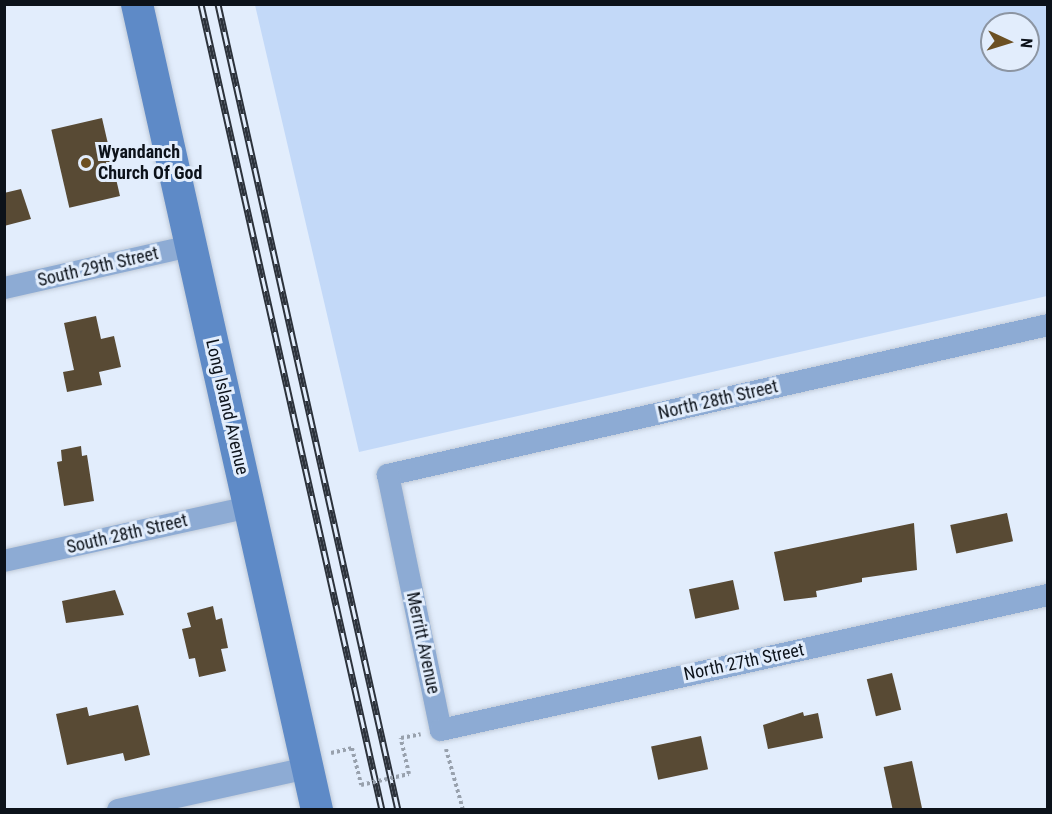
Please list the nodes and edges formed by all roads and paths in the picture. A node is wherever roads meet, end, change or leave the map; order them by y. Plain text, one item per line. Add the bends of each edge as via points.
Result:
1 (137, 4) edge
2 (191, 246) junction
3 (4, 288) edge
4 (1047, 325) edge
5 (388, 475) joint
6 (250, 507) junction
7 (4, 561) edge
8 (1047, 595) edge
9 (441, 730) junction
10 (401, 740) dead end
11 (319, 761) junction
12 (118, 810) edge
13 (317, 810) edge
14 (463, 810) edge

1 - 2 street, Long Island Avenue
2 - 3 street, South 29th Street
2 - 6 street, Long Island Avenue
4 - 5 street, North 28th Street
5 - 9 street, Merritt Avenue
6 - 7 street, South 28th Street
6 - 11 street, Long Island Avenue
8 - 9 street, North 27th Street
9 - 14 path
10 - 11 path, bridge via 409,774 361,785 352,750
11 - 12 street
11 - 13 street, Long Island Avenue

